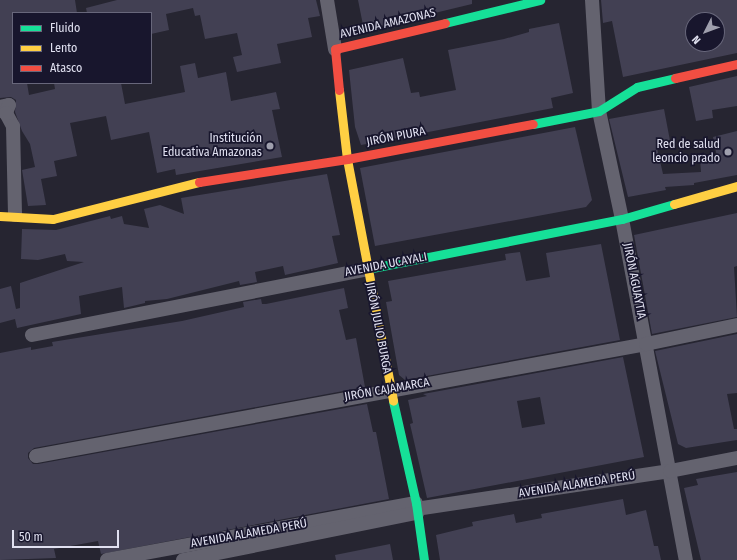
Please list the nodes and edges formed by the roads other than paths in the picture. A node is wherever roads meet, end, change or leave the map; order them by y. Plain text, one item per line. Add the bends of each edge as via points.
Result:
1 (327, 0) edge
2 (540, 0) edge
3 (592, 0) edge
4 (335, 49) junction
5 (737, 64) edge
6 (0, 106) edge
7 (599, 111) junction
8 (346, 159) junction
9 (737, 186) edge
10 (15, 215) junction
11 (0, 216) edge
12 (622, 219) junction
13 (367, 269) junction
14 (737, 325) edge
15 (32, 335) dead end
16 (646, 344) junction
17 (390, 390) junction
18 (36, 456) dead end
19 (737, 458) edge
20 (670, 471) junction
21 (416, 508) junction
22 (107, 560) edge
23 (183, 560) edge
24 (424, 560) edge
25 (686, 560) edge

1 - 4 street, JIRÓN JULIO BURGA
2 - 4 street, AVENIDA AMAZONAS
3 - 7 street, JIRÓN AGUAYTIA
4 - 8 street, JIRÓN JULIO BURGA
5 - 7 street, JIRÓN PIURA via 637,87
6 - 10 street via 9,104 6,113 13,126
7 - 8 street, JIRÓN PIURA
7 - 12 street, JIRÓN AGUAYTIA
8 - 10 street, JIRÓN PIURA via 196,182 53,219
8 - 13 street, JIRÓN JULIO BURGA
9 - 12 street, AVENIDA UCAYALI
10 - 11 street
12 - 13 street, AVENIDA UCAYALI
12 - 16 street, JIRÓN AGUAYTIA
13 - 15 street, AVENIDA UCAYALI
13 - 17 street, JIRÓN JULIO BURGA
14 - 16 street, JIRÓN CAJAMARCA
16 - 17 street, JIRÓN CAJAMARCA
16 - 20 street, JIRÓN AGUAYTIA
17 - 18 street, JIRÓN CAJAMARCA
17 - 21 street, JIRÓN JULIO BURGA
19 - 20 street, AVENIDA ALAMEDA PERÚ
20 - 21 street, AVENIDA ALAMEDA PERÚ
20 - 25 street, JIRÓN AGUAYTIA
21 - 22 street, AVENIDA ALAMEDA PERÚ
21 - 23 street, AVENIDA ALAMEDA PERÚ
21 - 24 street, JIRÓN JULIO BURGA

